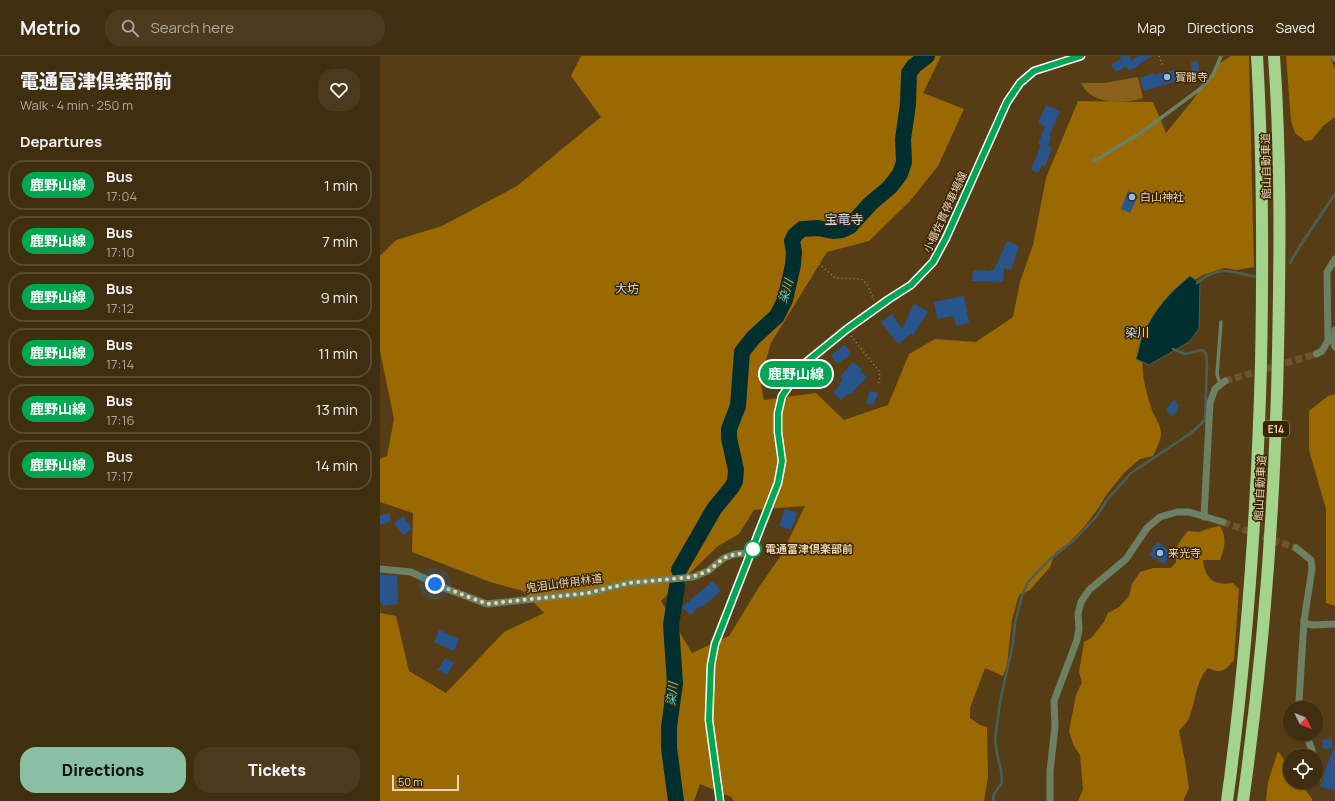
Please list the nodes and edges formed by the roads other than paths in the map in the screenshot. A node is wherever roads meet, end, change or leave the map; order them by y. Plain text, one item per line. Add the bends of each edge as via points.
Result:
1 (1081, 56) edge
2 (1221, 56) edge
3 (1257, 56) edge
4 (1274, 56) edge
5 (1094, 161) dead end
6 (1335, 259) edge
7 (1327, 309) junction
8 (1335, 310) edge
9 (1221, 322) dead end
10 (1335, 330) edge
11 (1335, 347) edge
12 (1316, 354) tunnel mouth
13 (1222, 382) joint
14 (1204, 517) junction
15 (1223, 522) tunnel mouth
16 (1296, 548) tunnel mouth
17 (751, 553) junction
18 (380, 569) edge
19 (1304, 621) junction
20 (1335, 624) edge
21 (1299, 701) edge
22 (720, 801) edge
23 (1050, 801) edge
24 (1226, 801) edge
25 (1243, 801) edge

1 - 17 main road, 小櫃佐貫停車場線 via 1034,71 1020,83 1007,102 933,262 911,285 847,329 804,364 782,396 778,413 782,461 778,483
2 - 5 lane via 1213,75 1200,89 1142,132
3 - 24 highway, 館山自動車道 / E14 via 1263,270 1259,436 1250,585 1235,739
4 - 25 highway, 館山自動車道 / E14 via 1280,260 1276,437 1267,587
6 - 7 street via 1327,272
7 - 8 street
7 - 12 street via 1328,342 1322,351
9 - 13 lane via 1217,374
10 - 11 street
13 - 14 street via 1215,389 1210,403
14 - 15 street
14 - 23 street via 1189,512 1177,512 1160,517 1147,528 1126,559 1089,590 1081,602 1077,640 1054,701
16 - 19 street via 1311,560 1312,569
17 - 18 street, 鬼泪山併用林道 via 724,558 708,571 692,577 629,583 588,593 487,604 411,572
17 - 22 main road, 小櫃佐貫停車場線 via 715,644 711,665 709,720
19 - 20 street via 1313,625
19 - 21 street

